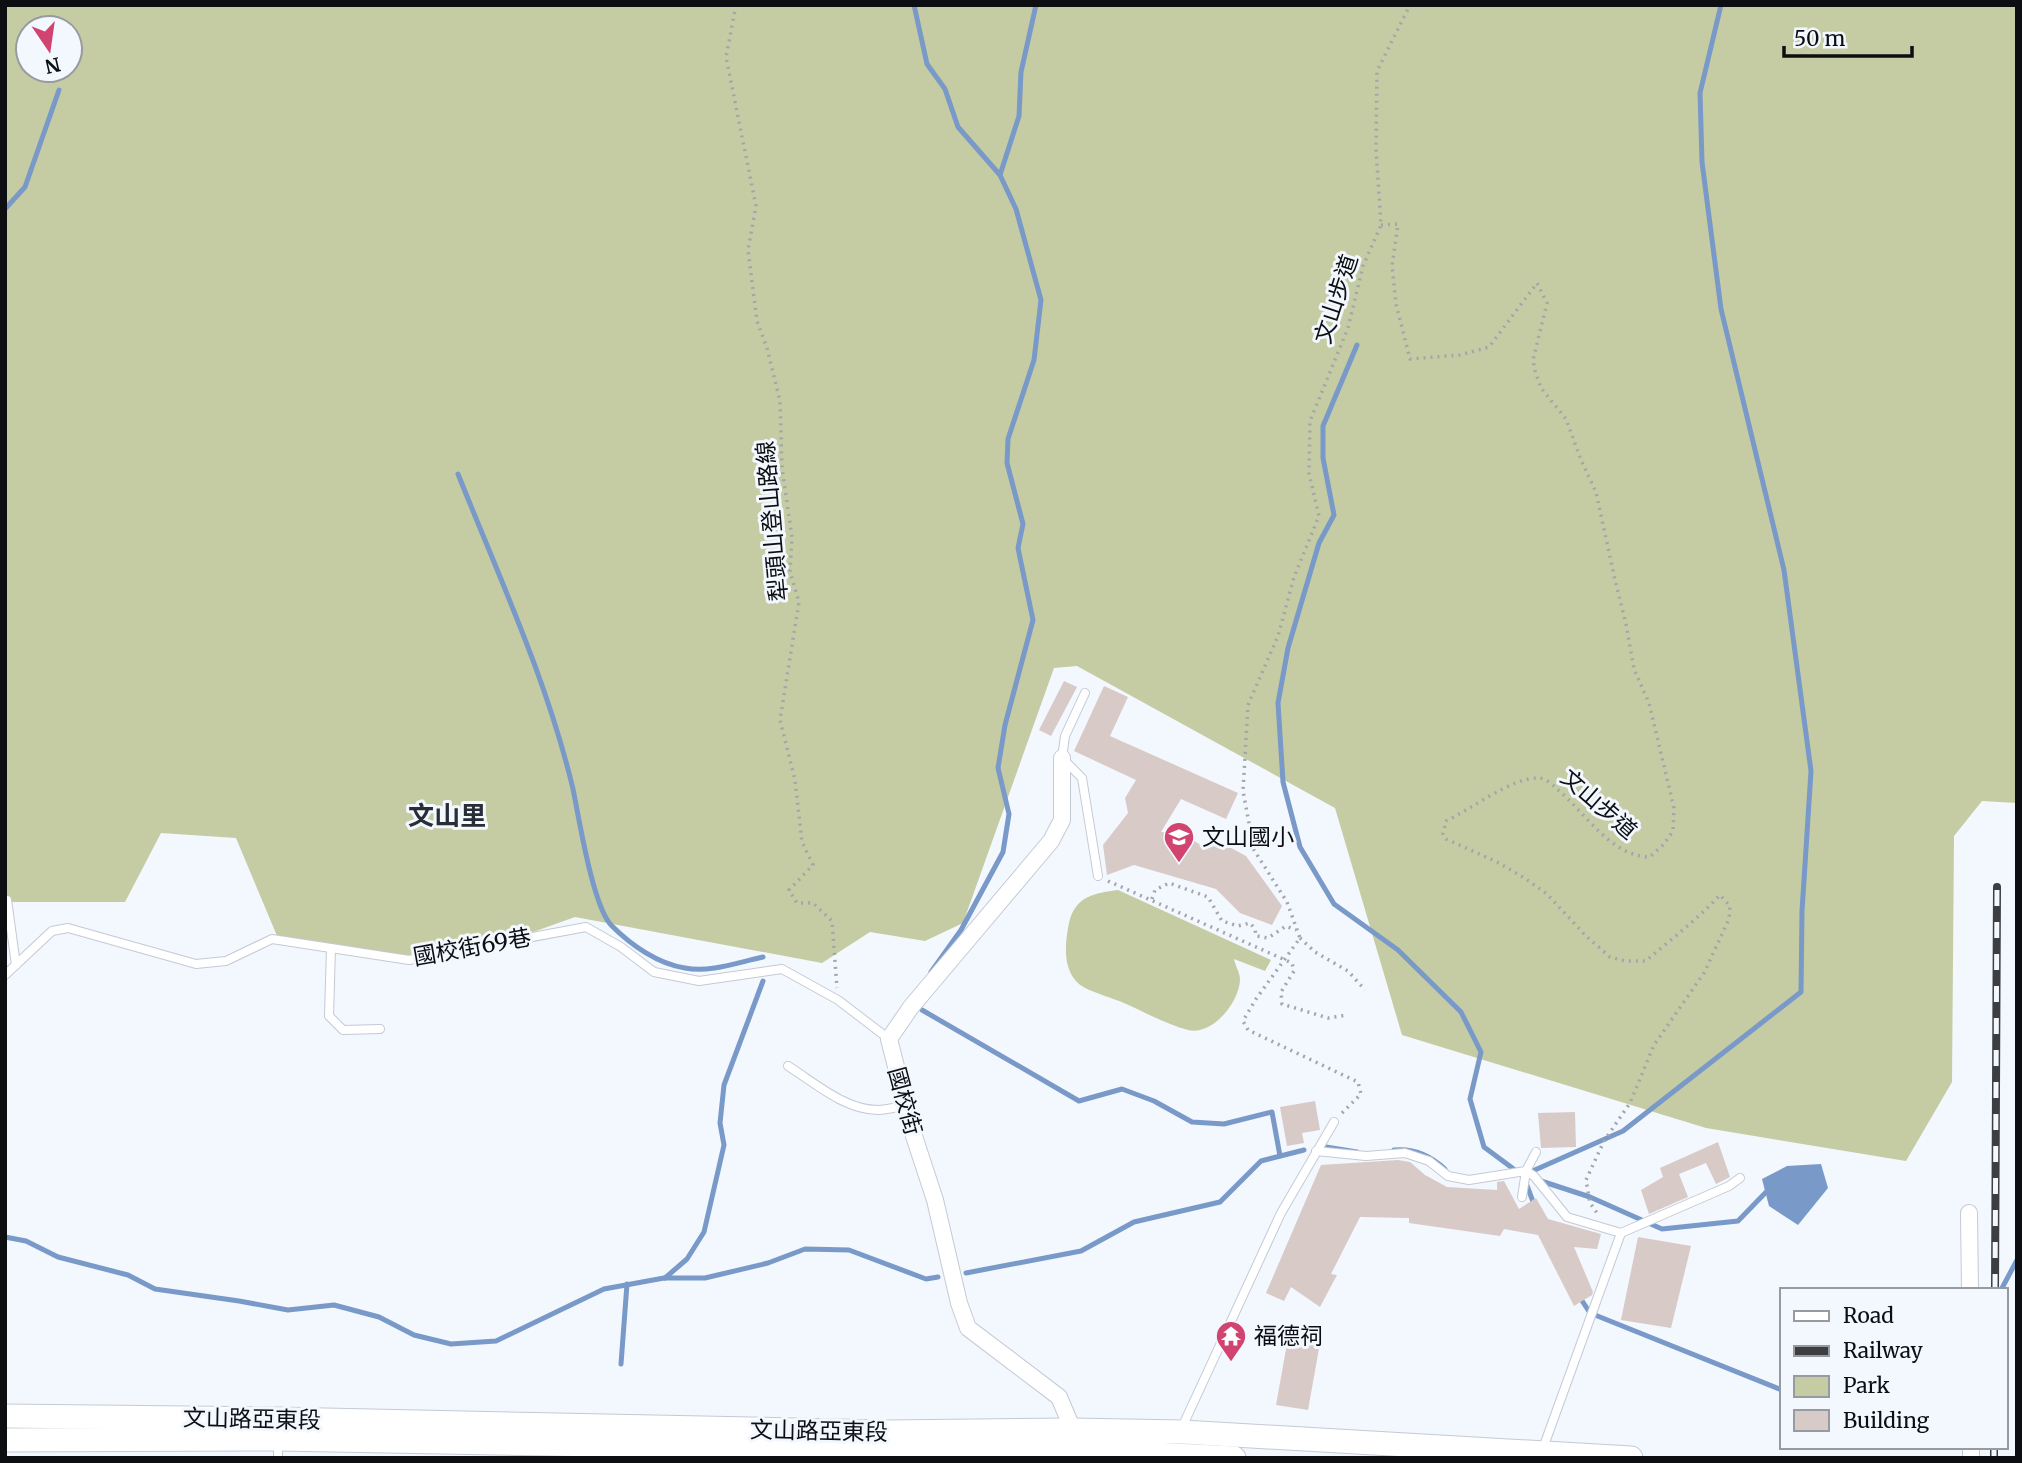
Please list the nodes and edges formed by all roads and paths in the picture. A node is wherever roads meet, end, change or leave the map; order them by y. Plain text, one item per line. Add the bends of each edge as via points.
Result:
1 (736, 5) edge
2 (1410, 5) edge
3 (1381, 225) junction
4 (1085, 693) dead end
5 (1062, 758) junction
6 (1098, 876) joint
7 (1152, 899) junction
8 (7, 900) dead end
9 (1297, 930) junction
10 (1256, 936) junction
11 (1300, 938) junction
12 (1251, 945) junction
13 (331, 948) junction
14 (1283, 960) junction
15 (16, 965) junction
16 (5, 975) edge
17 (1365, 990) dead end
18 (838, 1000) junction
19 (1347, 1015) dead end
20 (380, 1028) dead end
21 (889, 1039) junction
22 (788, 1066) dead end
23 (906, 1105) junction
24 (1334, 1122) joint
25 (1316, 1151) junction
26 (1536, 1152) dead end
27 (1526, 1171) junction
28 (1740, 1178) dead end
29 (1522, 1197) dead end
30 (1969, 1213) dead end
31 (1621, 1233) junction
32 (1969, 1288) edge
33 (5, 1416) edge
34 (1183, 1432) junction
35 (279, 1439) edge
36 (5, 1440) edge
37 (1072, 1440) junction
38 (1542, 1454) edge
39 (1182, 1455) junction
40 (1234, 1458) edge
41 (1631, 1458) edge

1 - 18 path, 犁頭山登山路線 via 726,57 756,205 748,250 757,321 780,401 782,468 792,537 790,572 799,602 780,720 795,780 802,842 813,865 789,890 797,903 813,903 832,921
2 - 3 path, 文山步道 via 1377,71
3 - 9 path, 文山步道 via 1363,266 1348,328 1310,421 1310,473 1320,516 1248,705 1242,791 1254,850 1287,902
3 - 31 path, 文山步道 via 1398,224 1392,266 1410,359 1460,355 1489,347 1537,283 1547,303 1533,360 1535,371 1541,388 1566,419 1596,492 1634,669 1649,703 1674,808 1673,831 1650,857 1621,850 1575,803 1540,778 1490,795 1446,821 1443,834 1523,877 1547,894 1610,957 1625,961 1646,961 1720,895 1730,905 1729,919 1704,973 1654,1045 1630,1102 1604,1141 1586,1181 1596,1213 1612,1219
4 - 5 lane via 1065,736
5 - 6 lane via 1082,778
5 - 21 street, 國校街 via 1062,820 1051,841
6 - 7 path
7 - 10 path via 1155,890 1169,883 1208,897 1222,921 1238,926 1250,923
7 - 12 path
8 - 15 lane
9 - 10 path via 1286,926 1268,938
9 - 11 path, 文山步道
10 - 12 path
11 - 14 path
11 - 17 path via 1314,952 1348,971
12 - 14 path
13 - 15 lane, 國校街69巷 via 272,939 226,961 196,964 68,928 52,931
13 - 18 lane, 國校街69巷 via 409,960 586,927 654,972 699,981 782,969
13 - 20 lane via 329,1016 343,1030
14 - 19 path via 1292,963 1294,971 1281,992 1282,1004 1328,1018
14 - 24 path via 1243,1021 1248,1030 1359,1082 1362,1094
15 - 16 lane, 國校街69巷
18 - 21 lane, 國校街69巷
21 - 23 street, 國校街
22 - 23 lane via 843,1102 880,1110
23 - 37 street, 國校街 via 968,1328 1059,1397
24 - 25 lane
25 - 27 lane via 1366,1156 1405,1153 1429,1161 1448,1176 1469,1180
25 - 34 lane via 1282,1213
26 - 27 lane
27 - 29 lane
27 - 31 lane via 1567,1217
28 - 31 lane
30 - 32 street
31 - 38 lane
33 - 35 main road, 文山路亞東段
34 - 37 main road, 文山路亞東段
34 - 38 main road, 文山路亞東段
34 - 39 lane
35 - 36 main road, 文山路亞東段
35 - 37 main road, 文山路亞東段
37 - 39 main road, 文山路亞東段
38 - 41 main road, 文山路亞東段
39 - 40 main road, 文山路亞東段

